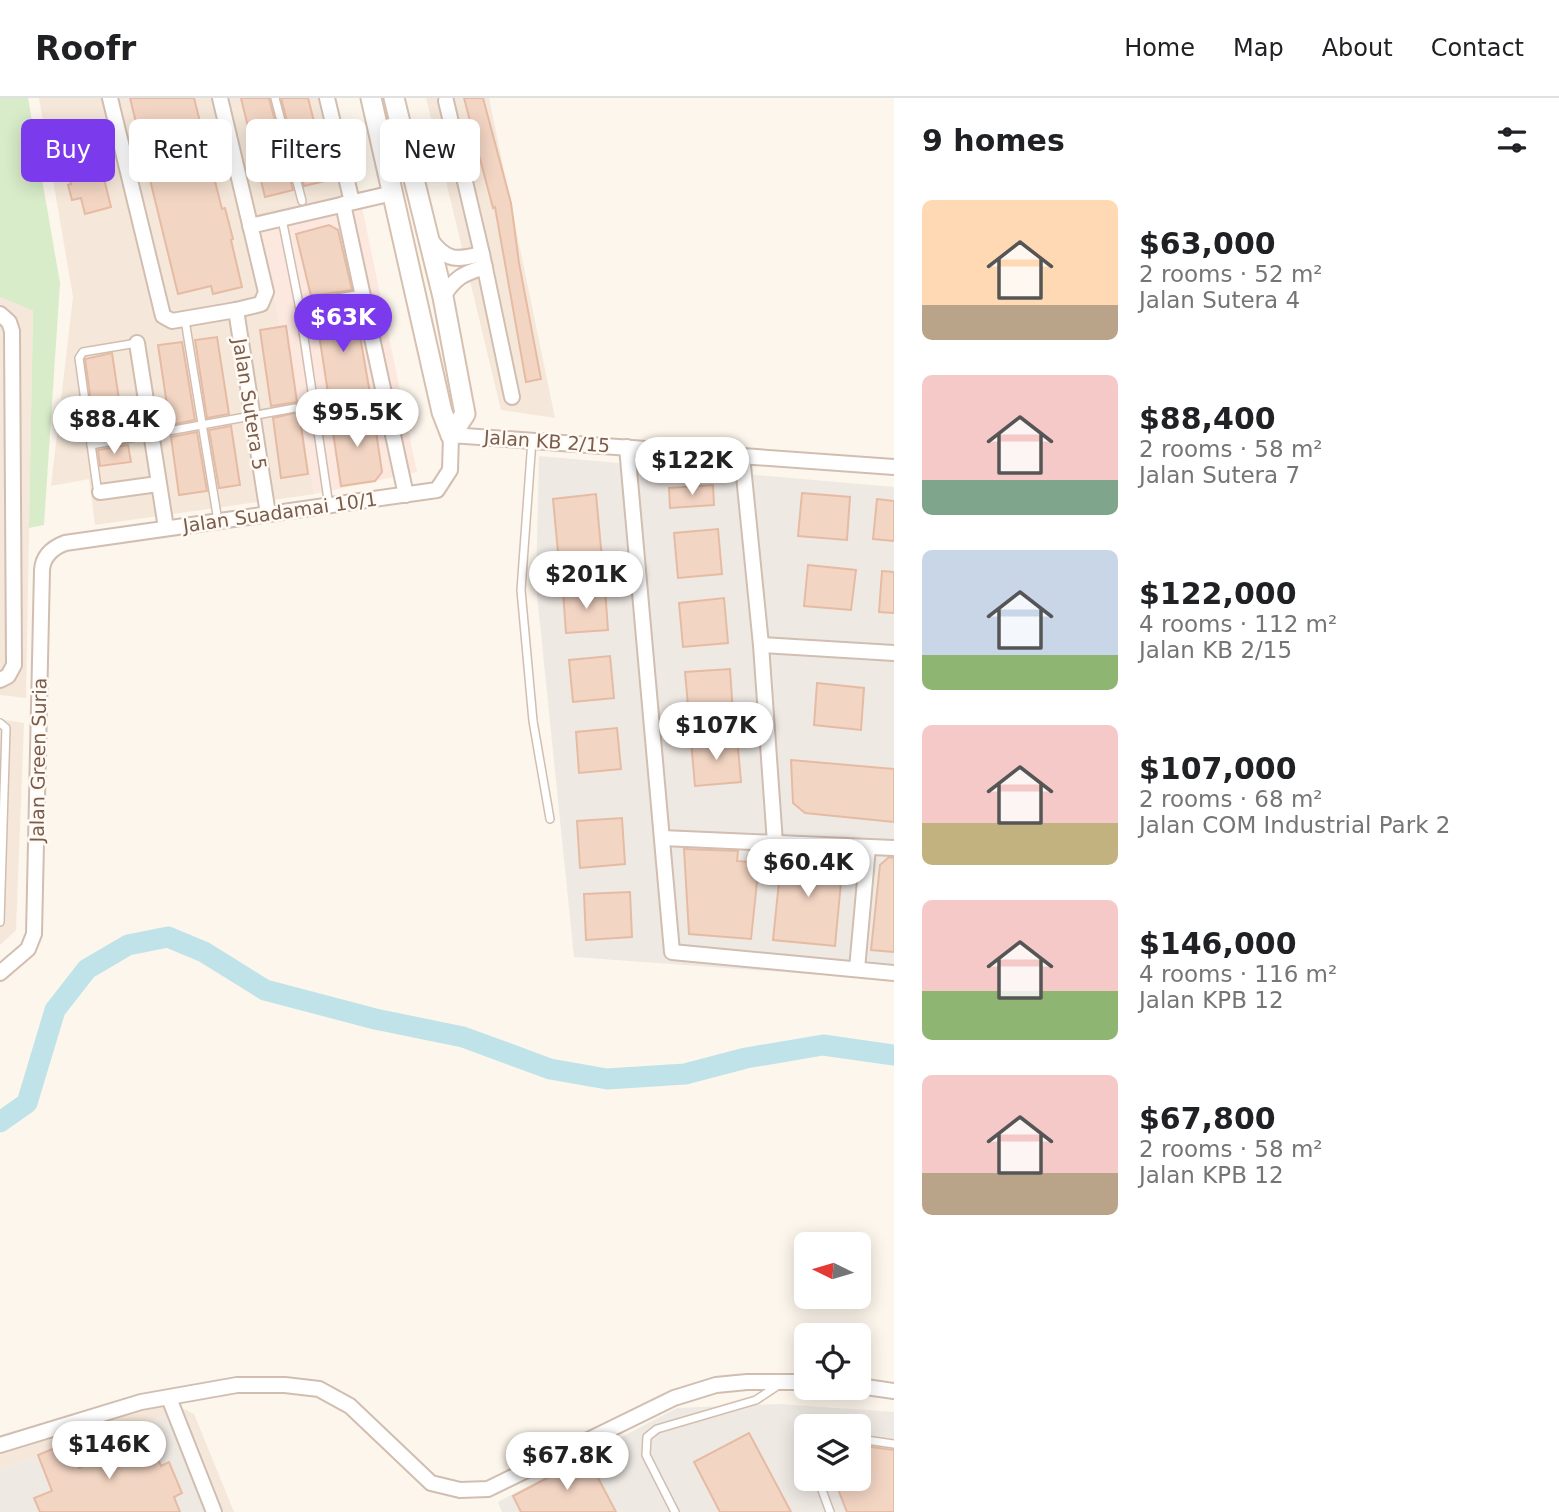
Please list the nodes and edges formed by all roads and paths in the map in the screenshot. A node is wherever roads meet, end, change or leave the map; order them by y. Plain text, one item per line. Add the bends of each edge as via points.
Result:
1 (110, 98) edge
2 (220, 98) edge
3 (275, 98) edge
4 (327, 98) edge
5 (371, 98) edge
6 (394, 98) edge
7 (446, 101) dead end
8 (393, 193) junction
9 (348, 199) junction
10 (302, 201) dead end
11 (282, 218) junction
12 (250, 226) junction
13 (429, 238) junction
14 (483, 260) junction
15 (363, 294) junction
16 (443, 296) junction
17 (299, 304) junction
18 (236, 310) junction
19 (0, 314) edge
20 (185, 320) junction
21 (136, 343) joint
22 (512, 397) dead end
23 (386, 403) junction
24 (295, 408) dead end
25 (251, 415) junction
26 (315, 415) junction
27 (202, 425) junction
28 (152, 435) junction
29 (452, 435) junction
30 (532, 440) junction
31 (91, 445) junction
32 (627, 447) junction
33 (742, 456) junction
34 (894, 467) edge
35 (158, 484) junction
36 (100, 492) joint
37 (406, 495) junction
38 (329, 506) junction
39 (268, 514) junction
40 (218, 521) junction
41 (165, 522) junction
42 (65, 543) joint
43 (761, 645) junction
44 (894, 653) edge
45 (0, 680) edge
46 (0, 723) edge
47 (551, 819) dead end
48 (662, 838) junction
49 (775, 843) junction
50 (869, 847) junction
51 (894, 848) edge
52 (0, 922) edge
53 (857, 969) junction
54 (0, 973) edge
55 (894, 973) edge
56 (784, 1381) junction
57 (794, 1381) edge
58 (871, 1388) edge
59 (894, 1391) edge
60 (169, 1398) junction
61 (871, 1441) edge
62 (894, 1444) edge
63 (0, 1446) edge
64 (822, 1491) edge
65 (214, 1512) edge
66 (675, 1512) edge
67 (830, 1512) edge

1 - 20 street via 163,316
2 - 12 street
3 - 10 lane
4 - 9 street
5 - 8 street, Jalan Suadamai 10/1
6 - 13 street, Jalan Suadamai 10/1
7 - 14 street
8 - 9 street
8 - 29 street, Jalan Suadamai 10/1 via 442,412
9 - 11 street
9 - 15 street
11 - 12 street
11 - 17 lane
12 - 18 street via 266,292 261,304
13 - 14 street via 452,258
13 - 16 street, Jalan Suadamai 10/1
14 - 16 street via 456,278
14 - 22 street
15 - 17 lane
15 - 23 street
16 - 29 street, Jalan Suadamai 10/1 via 466,414
17 - 26 lane
18 - 20 street
18 - 25 street, Jalan Sutera 5
19 - 45 street via 12,331 14,568 14,666
20 - 27 lane
21 - 28 street
21 - 31 lane via 80,355
23 - 26 lane
23 - 37 street
24 - 25 lane
25 - 27 lane
25 - 39 street, Jalan Sutera 5
26 - 38 lane
27 - 28 lane
27 - 40 lane
28 - 31 lane
28 - 35 street
29 - 30 street, Jalan KB 2/15
29 - 37 street, Jalan Suadamai 10/1 via 450,470 437,491
30 - 32 street, Jalan KB 2/15
30 - 47 lane via 521,590 533,721
31 - 36 lane
32 - 33 street, Jalan KB 2/15
32 - 48 street
33 - 34 street, Jalan KB 2/15
33 - 43 street
35 - 36 street
35 - 41 street
37 - 38 street, Jalan Suadamai 10/1
38 - 39 street, Jalan Suadamai 10/1
39 - 40 street, Jalan Suadamai 10/1
40 - 41 street, Jalan Suadamai 10/1
41 - 42 street, Jalan Suadamai 10/1
42 - 54 street, Jalan Green Suria via 49,553 42,569 33,941
43 - 44 street
43 - 49 street
46 - 52 lane via 6,728
48 - 49 street
48 - 53 street via 672,951
49 - 50 street
50 - 51 street
50 - 53 street
53 - 55 street
56 - 57 street
56 - 60 street via 716,1385 674,1398 488,1489 460,1490 431,1483 350,1406 319,1389 237,1385
56 - 66 lane via 756,1400 657,1429 647,1437 646,1455
58 - 59 street
60 - 63 street via 141,1402
60 - 65 street
61 - 62 lane
64 - 67 lane

